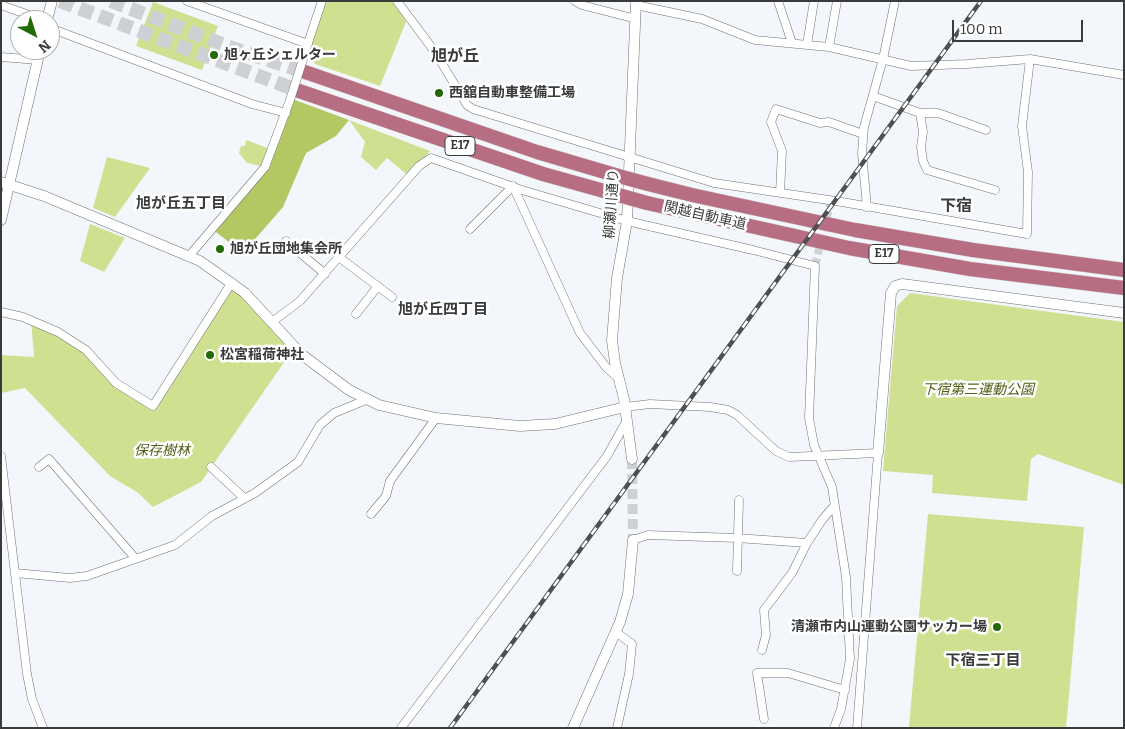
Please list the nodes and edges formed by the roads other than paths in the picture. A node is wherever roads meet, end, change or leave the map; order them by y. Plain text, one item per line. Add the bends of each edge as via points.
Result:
1 (187, 1) edge
2 (322, 1) edge
3 (397, 1) edge
4 (575, 1) edge
5 (778, 1) edge
6 (814, 1) edge
7 (837, 1) edge
8 (895, 1) edge
9 (636, 3) edge
10 (1, 5) edge
11 (18, 10) edge
12 (636, 19) junction
13 (60, 32) edge
14 (792, 43) junction
15 (308, 44) junction
16 (806, 45) junction
17 (828, 47) junction
18 (883, 59) junction
19 (1030, 59) junction
20 (38, 60) edge
21 (305, 72) tunnel mouth
22 (1124, 75) edge
23 (294, 95) junction
24 (873, 96) junction
25 (920, 112) junction
26 (286, 113) junction
27 (986, 130) dead end
28 (863, 134) junction
29 (630, 157) junction
30 (6, 183) edge
31 (513, 186) junction
32 (995, 190) dead end
33 (780, 193) junction
34 (867, 207) junction
35 (1, 220) edge
36 (627, 221) junction
37 (470, 229) dead end
38 (286, 242) dead end
39 (189, 256) junction
40 (340, 258) junction
41 (1124, 270) edge
42 (325, 274) junction
43 (232, 282) junction
44 (378, 286) junction
45 (1124, 288) edge
46 (392, 297) dead end
47 (1, 312) edge
48 (1124, 313) edge
49 (356, 314) dead end
50 (272, 322) junction
51 (620, 380) junction
52 (366, 400) junction
53 (625, 406) junction
54 (436, 418) junction
55 (626, 422) junction
56 (878, 453) junction
57 (1, 456) edge
58 (820, 456) junction
59 (632, 459) tunnel mouth
60 (39, 467) dead end
61 (211, 468) dead end
62 (244, 498) junction
63 (739, 500) dead end
64 (834, 506) junction
65 (371, 514) dead end
66 (739, 538) junction
67 (633, 540) joint
68 (807, 543) junction
69 (135, 558) junction
70 (737, 572) dead end
71 (15, 573) junction
72 (616, 632) junction
73 (762, 650) dead end
74 (850, 659) junction
75 (863, 659) junction
76 (845, 690) junction
77 (764, 719) dead end
78 (43, 728) edge
79 (401, 728) edge
80 (573, 728) edge
81 (617, 728) edge
82 (834, 728) edge
83 (857, 728) edge

1 - 15 street
2 - 15 street
3 - 29 street via 435,52 467,105
4 - 12 street
5 - 14 street
6 - 16 street
7 - 17 street
8 - 18 street
9 - 12 street, 柳瀬川通り
9 - 14 street via 702,19 755,40
10 - 11 street
12 - 29 street, 柳瀬川通り
13 - 26 street via 252,104
14 - 16 street
15 - 23 street, bridge
16 - 17 street
17 - 18 street
18 - 19 street via 911,66
18 - 24 street
19 - 22 street
19 - 34 street via 1022,126 1028,172 1027,234
20 - 30 street
21 - 41 highway, 関越自動車道 / E17, bridge via 537,152 692,196 855,230
23 - 26 street
23 - 45 highway, 関越自動車道 / E17, bridge via 543,174 647,203 849,248 970,269
24 - 25 street
24 - 28 street
25 - 27 street via 938,113
25 - 32 street via 921,147 928,170
26 - 39 street via 265,167
28 - 33 street via 776,109 770,122 782,151
28 - 34 street
29 - 33 street via 714,183
29 - 36 street, 柳瀬川通り
30 - 35 street
30 - 39 street
31 - 36 street
31 - 37 street
31 - 40 street via 431,158 419,166
31 - 51 street via 580,333 606,368
33 - 34 street
36 - 51 street, 柳瀬川通り via 617,278 612,340
36 - 58 street via 815,266 809,418 814,445
38 - 42 street
39 - 43 street
40 - 42 street
40 - 44 street
42 - 50 street via 300,301
43 - 47 street via 153,406 116,383 86,350 58,332
43 - 50 street via 256,302
44 - 46 street
44 - 49 street
48 - 56 street via 902,284 895,286 890,301
50 - 52 street via 301,354
51 - 53 street, 柳瀬川通り
52 - 54 street via 393,410
52 - 62 street via 334,413 320,425 298,462
53 - 54 street via 537,426
53 - 55 street, 柳瀬川通り
53 - 58 street via 650,404 720,408 737,415 784,455
54 - 65 street via 390,481 386,496
55 - 59 street, 柳瀬川通り
55 - 79 street via 607,456
56 - 58 street
56 - 75 street
57 - 71 street
58 - 64 street via 832,487
60 - 69 street via 49,459
61 - 62 street
62 - 69 street via 212,516 175,545
63 - 66 street
64 - 68 street
64 - 74 street via 846,576
66 - 67 street via 648,535
66 - 68 street
66 - 70 street
67 - 72 street via 628,594
68 - 73 street via 792,572 764,610 766,635
69 - 71 street via 87,576 70,578
71 - 78 street via 32,699
72 - 80 street
72 - 81 street via 632,644
74 - 75 street
74 - 76 street
75 - 83 street
76 - 77 street via 788,673 756,673
76 - 82 street

